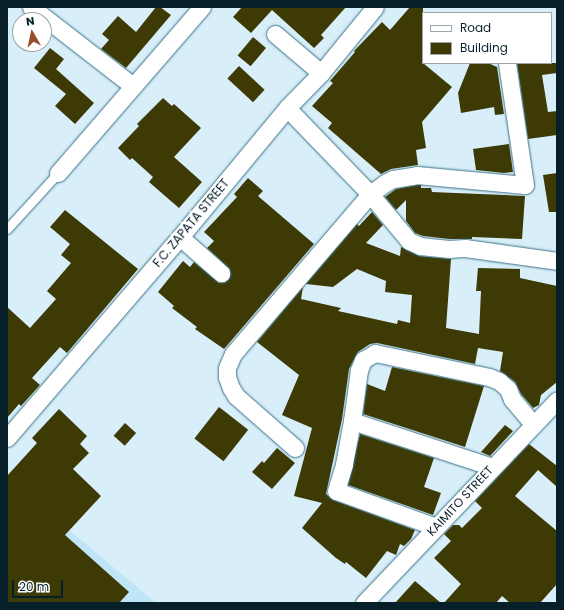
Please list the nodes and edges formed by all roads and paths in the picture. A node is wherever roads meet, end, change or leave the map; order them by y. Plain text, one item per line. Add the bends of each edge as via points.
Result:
1 (32, 7) edge
2 (202, 7) edge
3 (375, 7) edge
4 (275, 34) dead end
5 (506, 64) edge
6 (321, 73) junction
7 (133, 86) junction
8 (287, 108) junction
9 (58, 173) joint
10 (370, 194) junction
11 (7, 229) edge
12 (180, 237) junction
13 (557, 261) edge
14 (221, 273) dead end
15 (557, 400) edge
16 (352, 421) junction
17 (533, 424) junction
18 (7, 438) edge
19 (295, 448) dead end
20 (493, 467) junction
21 (436, 527) junction
22 (364, 603) edge

1 - 7 street
2 - 7 street
3 - 6 street, F.C. ZAPATA STREET
4 - 6 street
5 - 10 street via 525,185 417,175 384,183
6 - 8 street, F.C. ZAPATA STREET
7 - 9 street
8 - 10 street
8 - 12 street, F.C. ZAPATA STREET
9 - 11 lane
10 - 13 street via 410,241 420,246 465,248
10 - 19 street via 233,354 227,368 230,388 236,396
12 - 14 street
12 - 18 street, F.C. ZAPATA STREET
15 - 17 street, KAIMITO STREET
16 - 17 street via 359,370 364,360 375,353 499,381 508,389 512,399
16 - 20 street
16 - 21 street via 336,491
17 - 20 street, KAIMITO STREET
20 - 21 street, KAIMITO STREET
21 - 22 street, KAIMITO STREET

